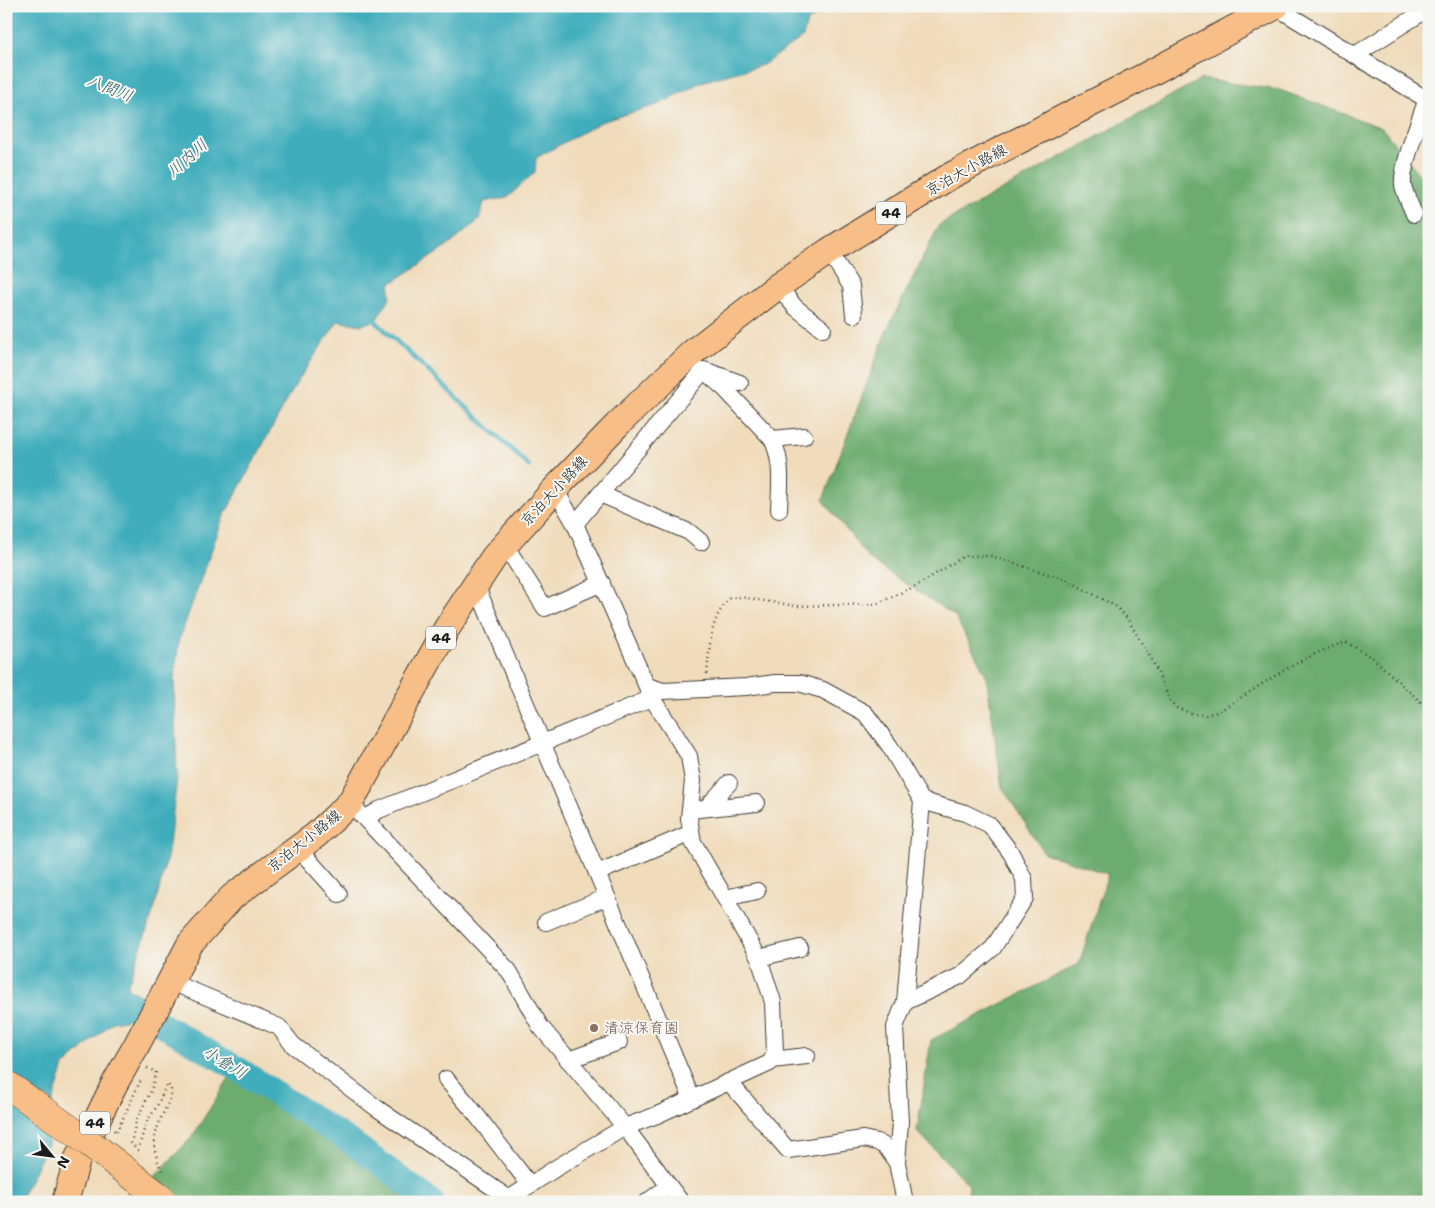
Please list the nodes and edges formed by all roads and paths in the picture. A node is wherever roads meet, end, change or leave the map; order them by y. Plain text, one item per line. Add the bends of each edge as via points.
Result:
1 (1276, 6) edge
2 (1429, 8) edge
3 (1355, 56) junction
4 (1428, 100) edge
5 (1414, 214) dead end
6 (829, 251) junction
7 (778, 286) junction
8 (854, 315) dead end
9 (823, 329) dead end
10 (696, 364) junction
11 (740, 383) dead end
12 (804, 436) dead end
13 (772, 438) junction
14 (555, 489) junction
15 (600, 494) junction
16 (779, 510) dead end
17 (575, 524) junction
18 (702, 542) dead end
19 (505, 545) junction
20 (602, 583) junction
21 (476, 585) junction
22 (706, 689) junction
23 (650, 692) junction
24 (1429, 708) edge
25 (542, 743) junction
26 (729, 783) dead end
27 (922, 801) junction
28 (757, 803) dead end
29 (698, 809) junction
30 (358, 810) junction
31 (691, 833) junction
32 (298, 848) junction
33 (597, 873) junction
34 (757, 890) dead end
35 (339, 894) dead end
36 (607, 897) junction
37 (726, 898) junction
38 (546, 922) dead end
39 (800, 948) dead end
40 (759, 958) junction
41 (169, 981) junction
42 (905, 1002) junction
43 (619, 1042) dead end
44 (807, 1056) dead end
45 (568, 1060) junction
46 (772, 1060) junction
47 (446, 1079) dead end
48 (730, 1082) junction
49 (6, 1084) edge
50 (692, 1099) junction
51 (112, 1126) dead end
52 (625, 1127) junction
53 (897, 1164) junction
54 (530, 1185) junction
55 (162, 1186) joint
56 (670, 1186) junction
57 (508, 1201) edge
58 (64, 1202) edge
59 (647, 1202) edge
60 (681, 1202) edge
61 (905, 1202) edge

1 - 3 street
1 - 6 main road, 京泊大小路線 / 44 via 952,175
2 - 3 street
3 - 4 street
4 - 5 street via 1403,170 1406,197
6 - 7 main road, 京泊大小路線 / 44
6 - 8 street via 851,286
7 - 9 street via 795,307
7 - 10 main road, 京泊大小路線 / 44
10 - 11 street
10 - 13 street
10 - 14 main road, 京泊大小路線 / 44 via 617,425
10 - 15 street
12 - 13 street
13 - 16 street via 781,473
14 - 17 street
14 - 19 main road, 京泊大小路線 / 44
15 - 17 street
15 - 18 street via 689,532
17 - 20 street
19 - 20 street via 545,608
19 - 21 main road, 京泊大小路線 / 44
20 - 23 street
21 - 25 street
21 - 30 main road, 京泊大小路線 / 44 via 447,628
22 - 23 street
22 - 24 path via 713,624 730,598 796,606 876,604 918,584 964,556 991,556 1067,580 1117,607 1153,662 1170,703 1193,714 1218,712 1304,660 1346,642 1374,658
22 - 27 street via 775,682 799,683 823,690 865,713 889,745
23 - 25 street
23 - 29 street via 688,756
25 - 30 street via 379,810
25 - 33 street
26 - 29 street
27 - 42 street
27 - 42 street via 965,813 990,825 1011,853 1024,878 1025,898 992,948 960,976
28 - 29 street
29 - 31 street via 689,818
30 - 32 main road, 京泊大小路線 / 44
30 - 45 street via 509,971 540,1026
31 - 33 street
31 - 37 street via 693,842
32 - 35 street
32 - 41 main road, 京泊大小路線 / 44 via 232,897 190,944
33 - 36 street
34 - 37 street
36 - 38 street
36 - 50 street
37 - 40 street
39 - 40 street
40 - 46 street via 773,1002 776,1054
41 - 57 street via 279,1027 293,1045
41 - 58 main road, 京泊大小路線 / 44 via 77,1160
42 - 53 street via 895,1027 900,1122
43 - 45 street
44 - 46 street
45 - 52 street
46 - 48 street
47 - 54 street
48 - 50 street
48 - 53 street via 788,1150 863,1139 886,1148
49 - 55 highway, bridge via 91,1144
50 - 52 street
51 - 55 path via 116,1133 147,1068 156,1072 151,1091 136,1121 131,1143 138,1150 146,1123 167,1084 172,1088 154,1140
52 - 54 street
52 - 56 street
53 - 61 street
54 - 57 street
56 - 59 street
56 - 60 street

